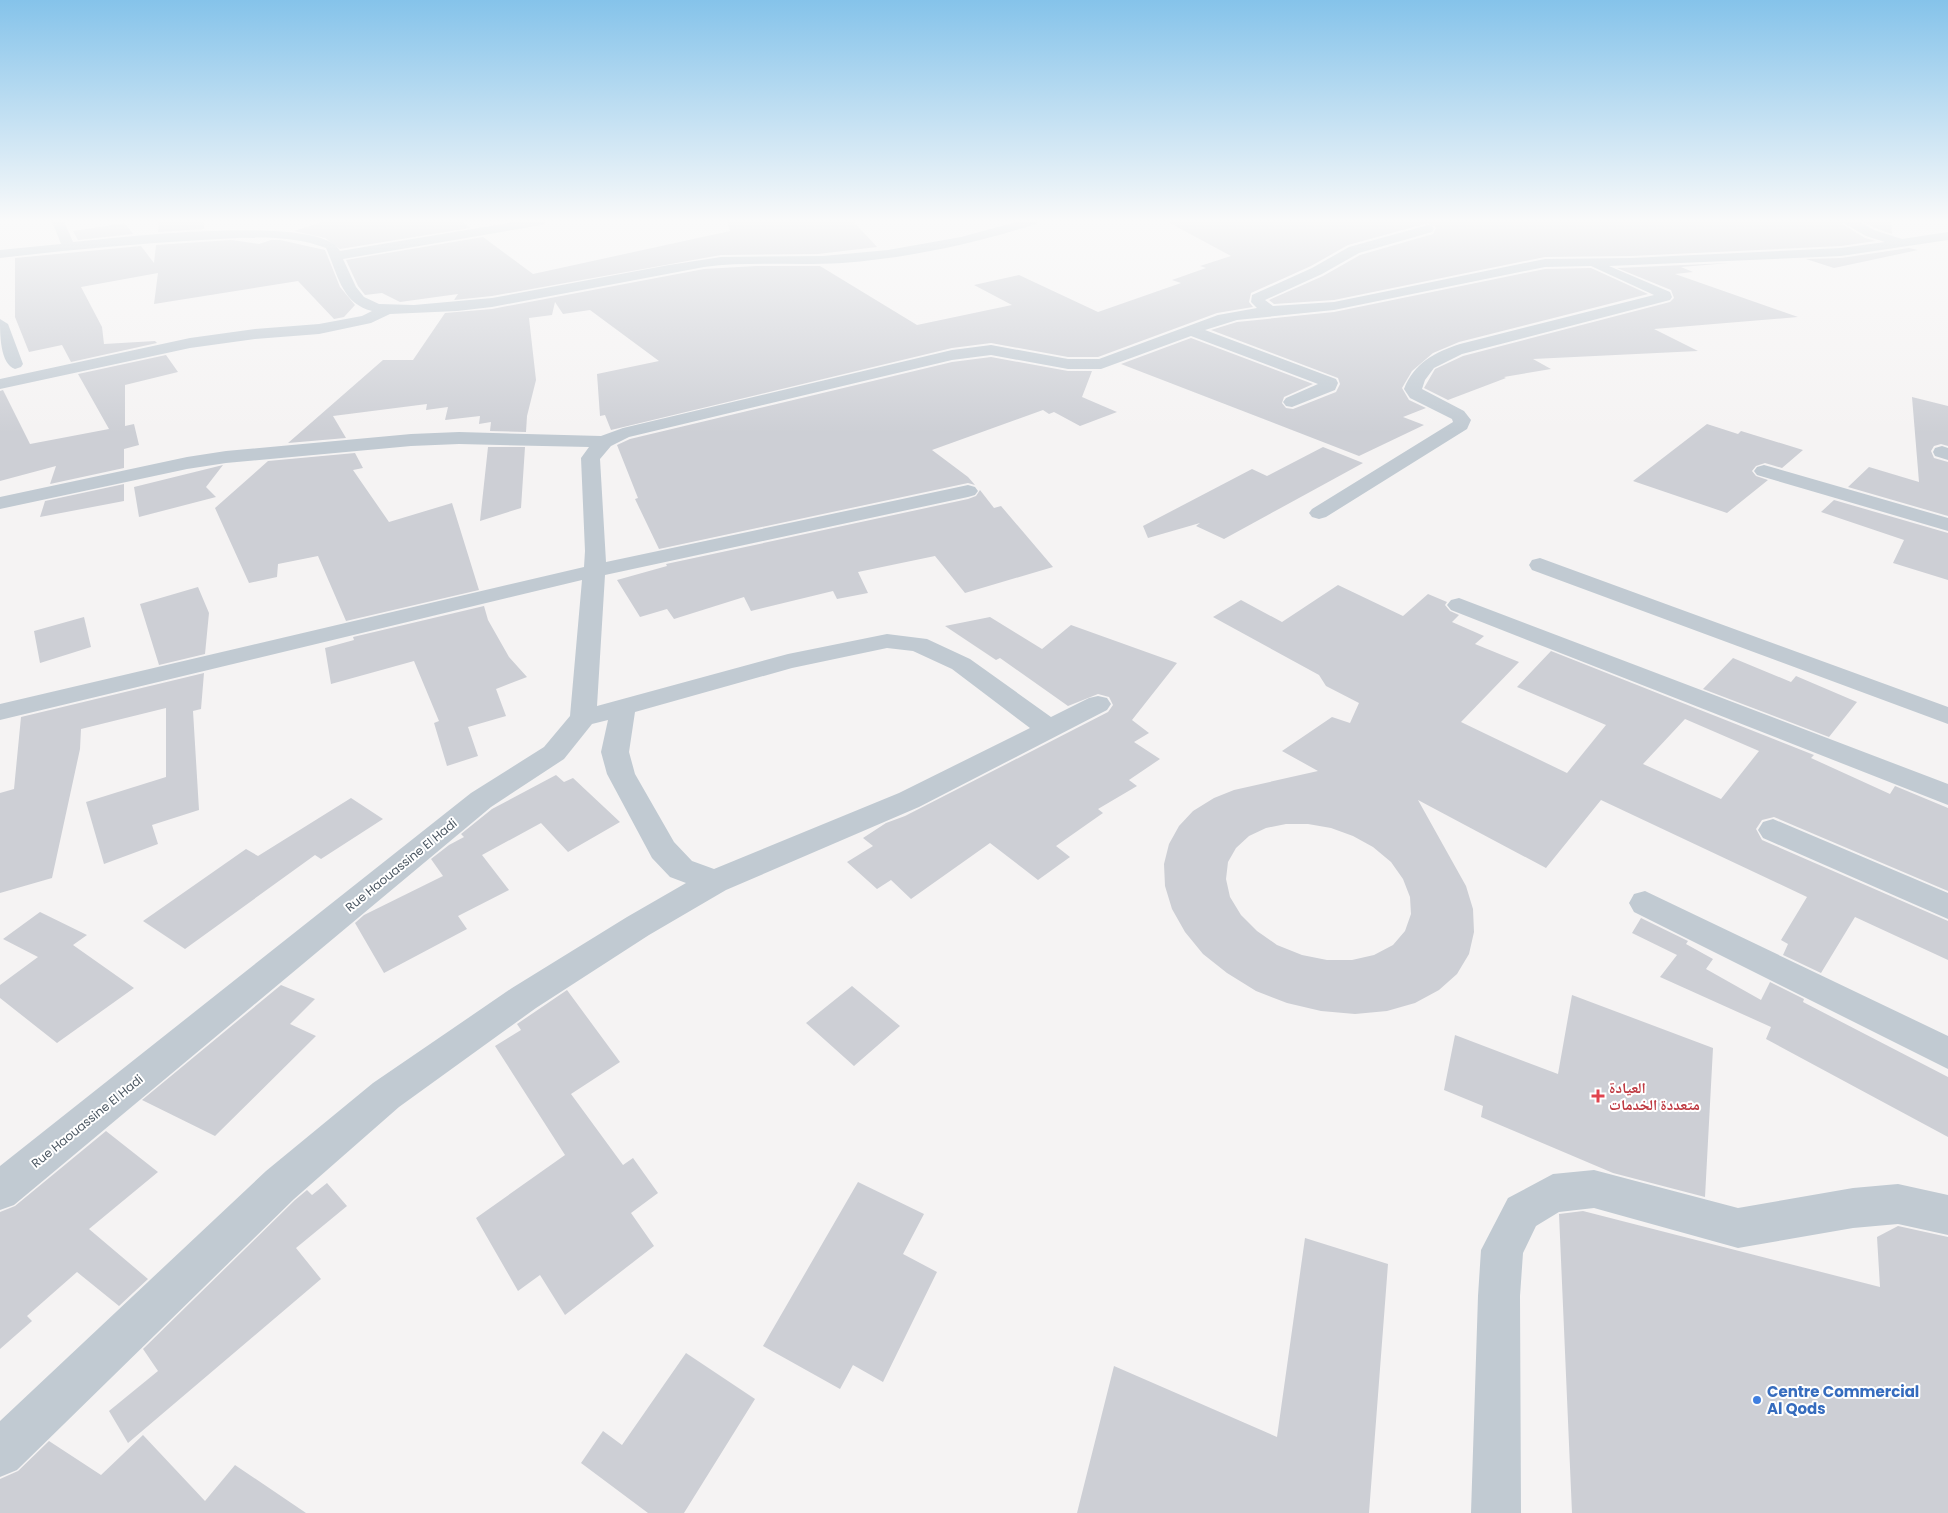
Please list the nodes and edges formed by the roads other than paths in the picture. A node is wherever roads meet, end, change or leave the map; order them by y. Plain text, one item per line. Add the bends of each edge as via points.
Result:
1 (351, 292) edge
2 (548, 292) edge
3 (1271, 292) edge
4 (1402, 292) edge
5 (1655, 292) edge
6 (387, 310) junction
7 (1270, 311) junction
8 (0, 324) edge
9 (1190, 330) junction
10 (15, 364) dead end
11 (0, 384) edge
12 (1292, 402) dead end
13 (604, 442) junction
14 (1764, 470) dead end
15 (968, 491) dead end
16 (0, 504) edge
17 (1319, 513) dead end
18 (1948, 525) edge
19 (1540, 565) dead end
20 (593, 571) junction
21 (1460, 605) dead end
22 (1098, 704) dead end
23 (623, 708) junction
24 (0, 712) edge
25 (1948, 716) edge
26 (583, 718) junction
27 (1049, 729) junction
28 (1948, 796) edge
29 (1773, 830) dead end
30 (715, 882) junction
31 (1645, 903) dead end
32 (1948, 907) edge
33 (1948, 1053) edge
34 (0, 1191) edge
35 (1948, 1215) edge
36 (0, 1453) edge
37 (1496, 1513) edge

1 - 6 street via 364,304
2 - 6 street via 438,309
3 - 7 street via 1257,298
4 - 7 street via 1334,306
5 - 17 street via 1665,297 1448,352 1437,359 1413,389 1416,394 1458,415 1461,425
6 - 11 street via 366,320 319,329 190,343
7 - 9 street via 1230,316
8 - 10 street
9 - 12 street via 1330,383
9 - 13 street via 1101,364 1068,364 991,350 952,355 623,433
13 - 16 street via 449,438 226,457
13 - 20 street via 590,458 596,551
14 - 18 street
15 - 20 street
19 - 25 street
20 - 24 street
20 - 26 street
21 - 28 street
22 - 27 street
23 - 26 street
23 - 27 street via 788,661 887,641 918,644 961,664
23 - 30 street via 615,752 621,774 663,850 681,869
26 - 34 street, Rue Haouassine El Hadi via 554,753 481,800
27 - 30 street via 909,800
29 - 32 street
30 - 36 street via 524,998 386,1095 280,1185
31 - 33 street
35 - 37 street via 1898,1204 1853,1208 1738,1228 1594,1189 1553,1193 1522,1212 1502,1250

